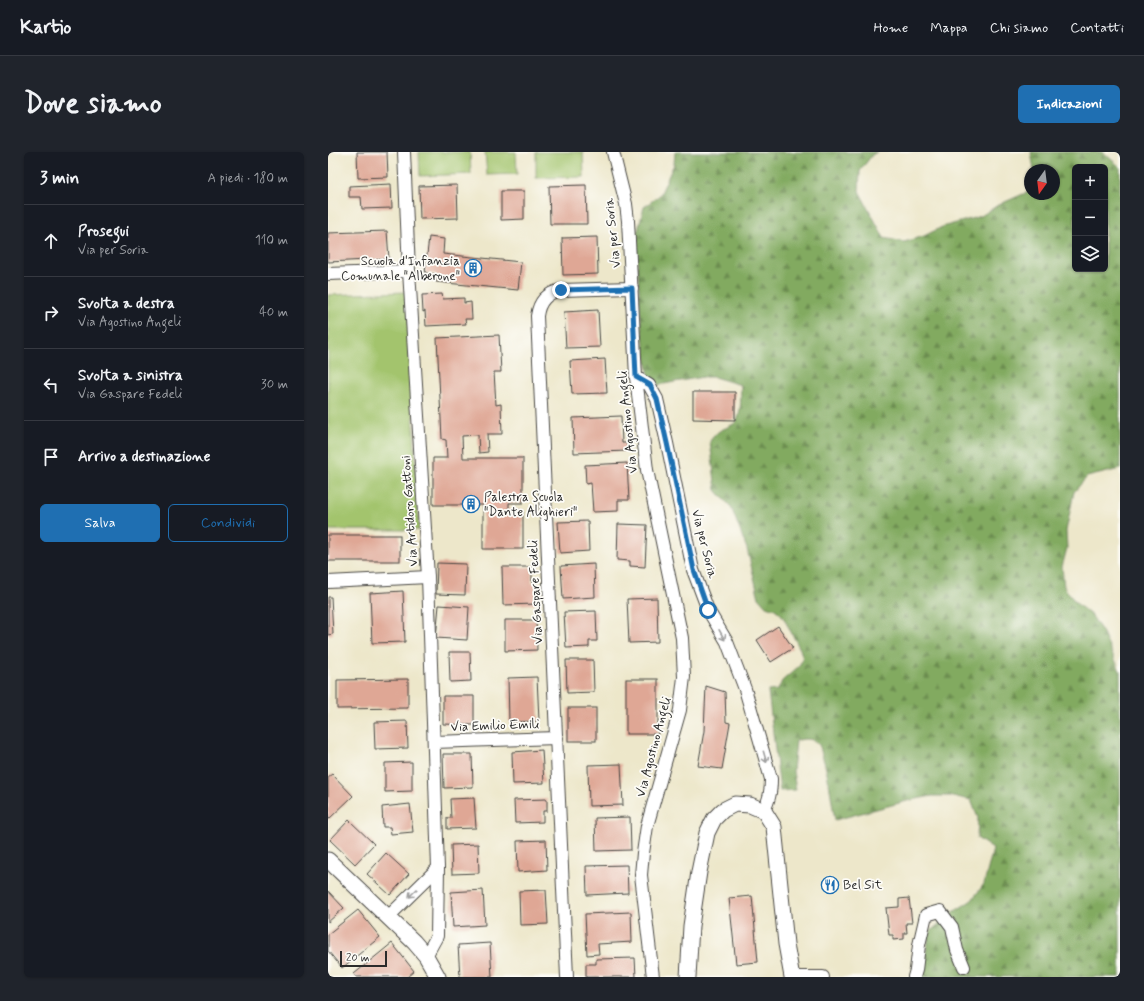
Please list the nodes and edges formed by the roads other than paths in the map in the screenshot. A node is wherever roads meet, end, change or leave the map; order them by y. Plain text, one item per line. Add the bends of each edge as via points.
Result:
1 (404, 152) edge
2 (613, 152) edge
3 (409, 271) junction
4 (328, 274) edge
5 (632, 288) junction
6 (636, 377) junction
7 (428, 577) junction
8 (328, 582) edge
9 (557, 738) junction
10 (434, 742) junction
11 (764, 811) junction
12 (328, 860) edge
13 (438, 868) junction
14 (388, 917) junction
15 (426, 956) junction
16 (964, 967) dead end
17 (438, 977) edge
18 (567, 977) edge
19 (652, 977) edge
20 (688, 977) edge
21 (792, 977) edge
22 (823, 977) edge
23 (914, 977) edge

1 - 3 street, Via Artidoro Gattoni
2 - 5 street, Via per Soria via 626,204
3 - 4 street
3 - 7 street, Via Artidoro Gattoni
5 - 6 street, Via Agostino Angeli
5 - 9 street, Via Gaspare Fedeli via 561,290 546,296 538,308
6 -> 11 street, Via per Soria via 650,385 657,399 694,570 708,610 727,642 745,689 771,779 770,799
6 - 19 street, Via Agostino Angeli via 647,470 682,638 684,677 680,710 647,826 643,853 641,875
7 - 8 street
7 - 10 street, Via Artidoro Gattoni
9 - 10 street, Via Emilio Emili
9 - 18 street, Via Gaspare Fedeli
10 - 13 street, Via Artidoro Gattoni
11 - 20 street via 750,805 735,804 723,810 714,819 707,833 691,926
11 - 21 street via 774,827 786,944
12 - 14 street
13 -> 14 street
13 - 15 street, Via Artidoro Gattoni via 437,936
14 - 15 street
15 - 17 street
16 - 23 street via 952,926 940,911 926,915
21 - 22 street

